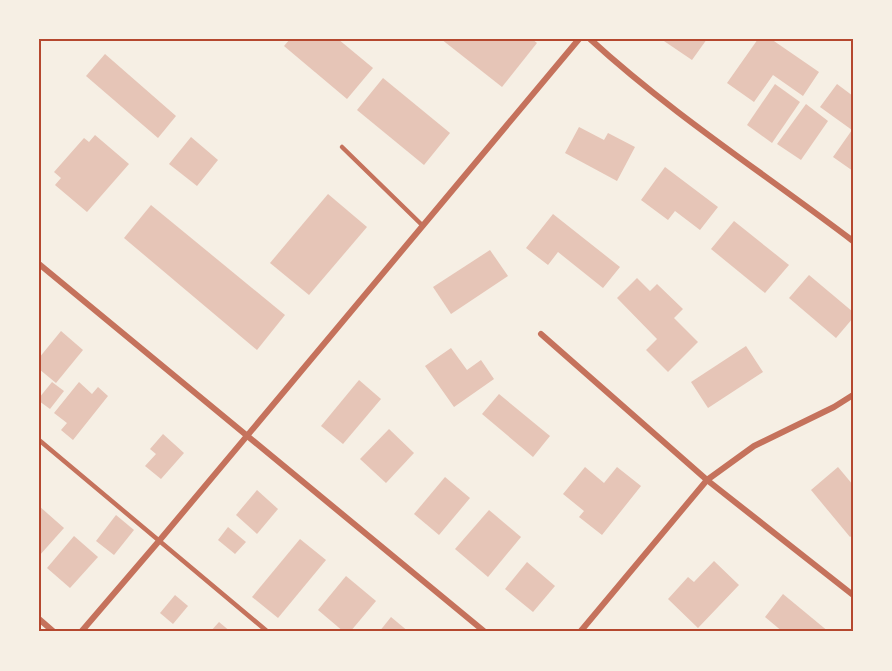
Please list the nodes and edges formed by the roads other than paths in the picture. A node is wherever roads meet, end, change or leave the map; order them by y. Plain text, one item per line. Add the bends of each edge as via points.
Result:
1 (579, 39) edge
2 (590, 39) edge
3 (342, 147) dead end
4 (422, 225) junction
5 (853, 241) edge
6 (39, 264) edge
7 (541, 334) dead end
8 (853, 394) edge
9 (248, 434) junction
10 (39, 440) edge
11 (706, 480) junction
12 (159, 542) junction
13 (853, 595) edge
14 (39, 619) edge
15 (54, 632) edge
16 (81, 632) edge
17 (268, 632) edge
18 (485, 632) edge
19 (580, 632) edge

1 - 4 street
2 - 5 street via 698,129
3 - 4 lane
4 - 9 street
6 - 9 street
7 - 11 street
8 - 11 street via 754,446
9 - 12 street
9 - 18 street
10 - 12 lane
11 - 13 street
11 - 19 street
12 - 16 street
12 - 17 lane
14 - 15 street

